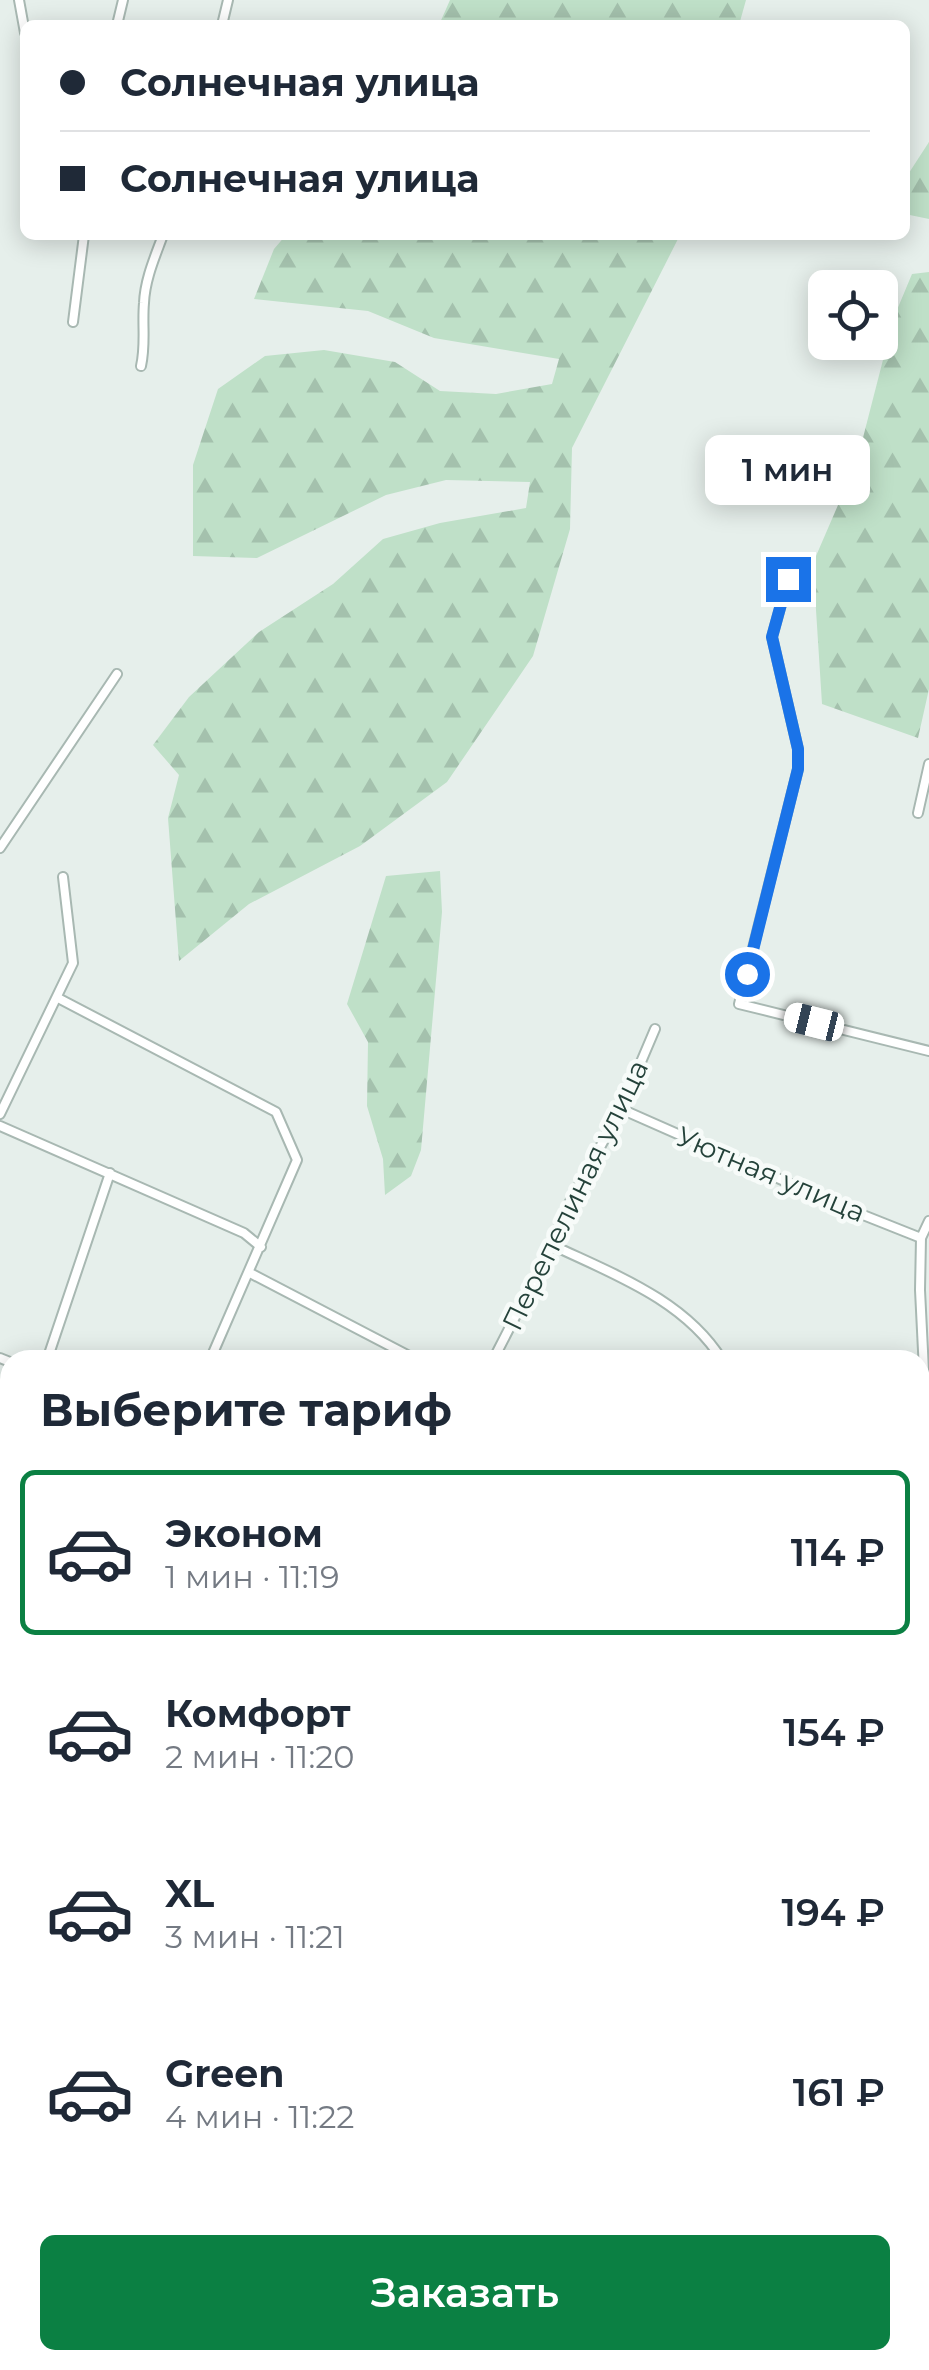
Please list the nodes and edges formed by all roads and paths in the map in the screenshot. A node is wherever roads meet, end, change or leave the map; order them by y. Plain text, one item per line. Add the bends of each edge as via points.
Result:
1 (82, 240) edge
2 (161, 240) edge
3 (73, 322) dead end
4 (141, 366) dead end
5 (788, 579) dead end
6 (117, 674) dead end
7 (929, 764) edge
8 (918, 813) dead end
9 (0, 848) edge
10 (63, 877) dead end
11 (58, 998) junction
12 (656, 1029) dead end
13 (929, 1051) edge
14 (621, 1110) junction
15 (0, 1114) edge
16 (0, 1126) edge
17 (110, 1173) junction
18 (929, 1221) edge
19 (922, 1238) junction
20 (552, 1245) junction
21 (262, 1247) junction
22 (250, 1273) junction
23 (51, 1350) edge
24 (215, 1350) edge
25 (398, 1350) edge
26 (497, 1350) edge
27 (715, 1350) edge
28 (925, 1350) edge

1 - 3 street
2 - 4 street via 147,279
5 - 13 street via 772,637 798,769 739,1004
6 - 9 street
7 - 8 street
10 - 11 street via 73,963
11 - 15 street
11 - 21 street via 276,1112 297,1160
12 - 14 street, Перепелиная улица
14 - 19 street, Уютная улица
14 - 20 street, Перепелиная улица
16 - 17 street
17 - 21 street
17 - 23 street
18 - 19 street
19 - 28 street
20 - 26 street, Перепелиная улица
20 - 27 street via 668,1304
21 - 22 street
22 - 24 street
22 - 25 street

